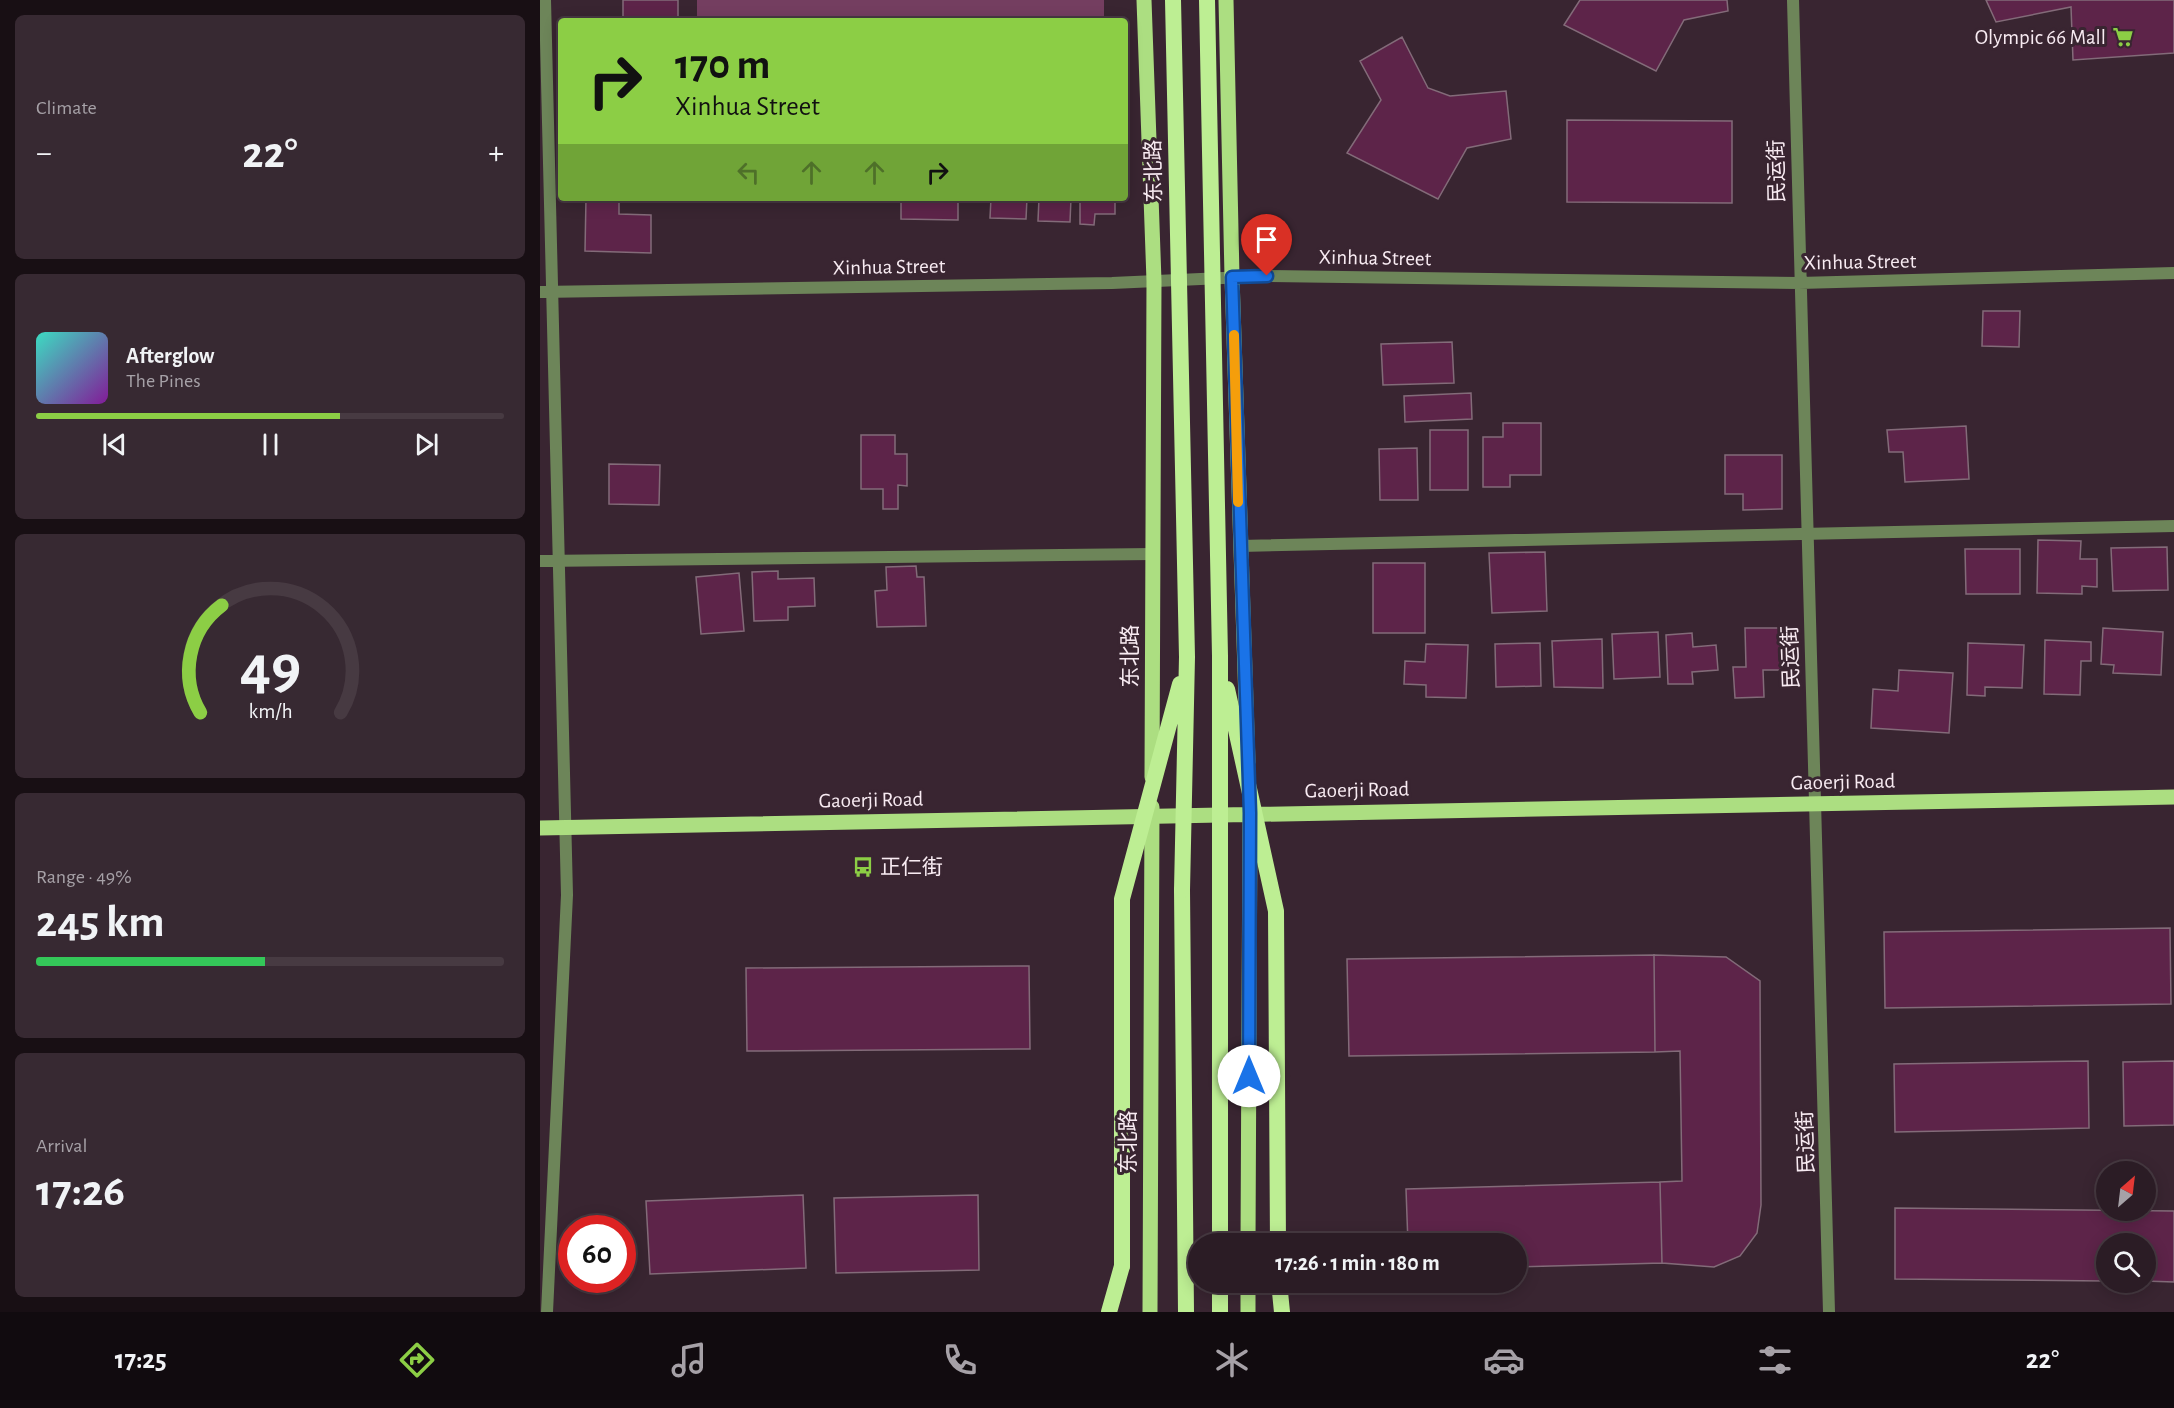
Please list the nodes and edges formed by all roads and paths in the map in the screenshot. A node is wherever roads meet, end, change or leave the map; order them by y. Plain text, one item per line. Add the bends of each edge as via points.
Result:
1 (545, 0) edge
2 (1144, 0) edge
3 (1173, 0) edge
4 (1207, 0) edge
5 (1226, 0) edge
6 (1793, 0) edge
7 (2174, 273) edge
8 (1232, 277) junction
9 (1154, 281) junction
10 (1799, 283) junction
11 (545, 292) edge
12 (2174, 526) edge
13 (1807, 534) junction
14 (1240, 546) junction
15 (1153, 554) junction
16 (540, 561) edge
17 (560, 561) junction
18 (1220, 656) junction
19 (1187, 657) junction
20 (2174, 797) edge
21 (1814, 803) junction
22 (1250, 813) junction
23 (1152, 816) junction
24 (566, 826) junction
25 (540, 828) edge
26 (1220, 1233) edge
27 (1248, 1233) edge
28 (1278, 1233) edge
29 (1220, 1293) edge
30 (1248, 1293) edge
31 (1280, 1293) edge
32 (547, 1312) edge
33 (1109, 1312) edge
34 (1150, 1312) edge
35 (1186, 1312) edge
36 (1221, 1312) edge
37 (1248, 1312) edge
38 (1282, 1312) edge
39 (1829, 1312) edge

1 - 11 street
2 - 9 main road, 东北路
3 - 19 highway, 东北路, bridge
4 - 18 highway, bridge
5 - 8 main road
6 - 10 street, 民运街
7 - 10 street, Xinhua Street
8 - 9 street, Xinhua Street
8 - 10 street, Xinhua Street
8 - 14 main road
9 - 11 street, Xinhua Street
9 - 15 main road, 东北路
10 - 13 street, 民运街
11 - 17 street
12 - 13 street
13 - 14 street
13 - 21 street, 民运街
14 - 22 main road
15 - 17 street
15 - 23 main road, 东北路
16 - 17 street
17 - 24 street
18 - 26 highway, bridge
18 - 28 highway, bridge via 1276,911
19 - 33 highway, bridge via 1122,899 1122,1266
19 - 35 highway, 东北路, bridge via 1182,891
20 - 21 main road, Gaoerji Road
21 - 22 main road, Gaoerji Road
21 - 39 street, 民运街
22 - 23 main road, Gaoerji Road
22 - 27 main road
23 - 24 main road, Gaoerji Road
23 - 34 main road, 东北路
24 - 25 main road, Gaoerji Road
24 - 32 street via 567,895
29 - 36 highway
30 - 37 main road
31 - 38 highway

